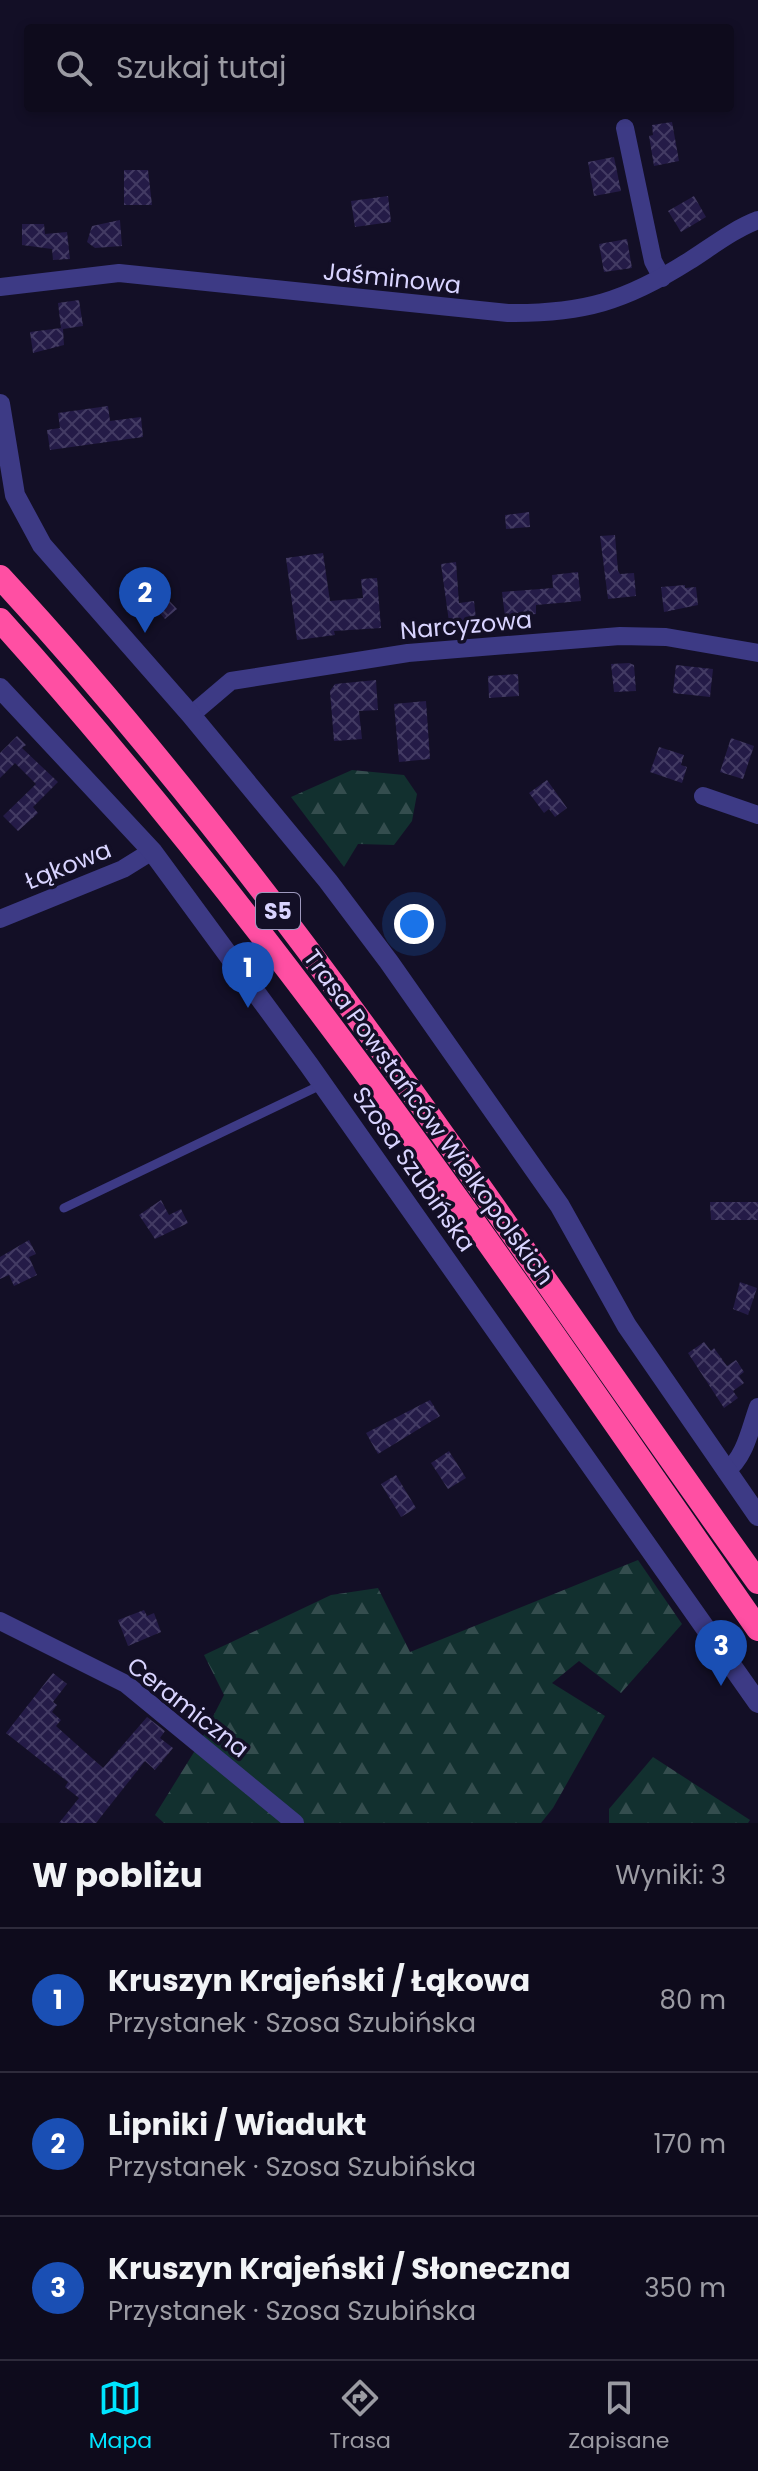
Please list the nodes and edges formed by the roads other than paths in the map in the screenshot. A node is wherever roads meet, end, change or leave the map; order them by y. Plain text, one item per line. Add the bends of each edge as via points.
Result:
1 (625, 128) dead end
2 (756, 226) edge
3 (662, 278) junction
4 (0, 287) edge
5 (0, 404) edge
6 (0, 577) edge
7 (0, 620) edge
8 (758, 653) edge
9 (0, 688) edge
10 (191, 715) junction
11 (703, 796) dead end
12 (758, 815) edge
13 (152, 851) junction
14 (0, 919) edge
15 (323, 1084) junction
16 (64, 1208) dead end
17 (758, 1407) edge
18 (726, 1471) junction
19 (758, 1516) edge
20 (758, 1582) edge
21 (0, 1621) edge
22 (758, 1629) edge
23 (758, 1703) edge
24 (295, 1823) edge

1 - 3 street via 653,261
2 - 3 street, Jaśminowa
3 - 4 street, Jaśminowa via 593,308 556,314 119,273
5 - 10 street via 19,507 51,557
6 - 20 highway, Trasa Powstańców Wielkopolskich / S5 via 154,753 328,974
7 - 22 highway, Trasa Powstańców Wielkopolskich / S5 via 162,808 285,964
8 - 10 street, Narcyzowa via 666,637 620,636 408,653 231,681
9 - 13 street, Szosa Szubińska
10 - 18 street via 389,962 560,1206 627,1326
11 - 12 street
13 - 14 street, Łąkowa via 123,869
13 - 15 street, Szosa Szubińska
15 - 16 lane
15 - 23 street, Szosa Szubińska
17 - 18 street via 742,1451
18 - 19 street
21 - 24 street, Ceramiczna via 126,1684

